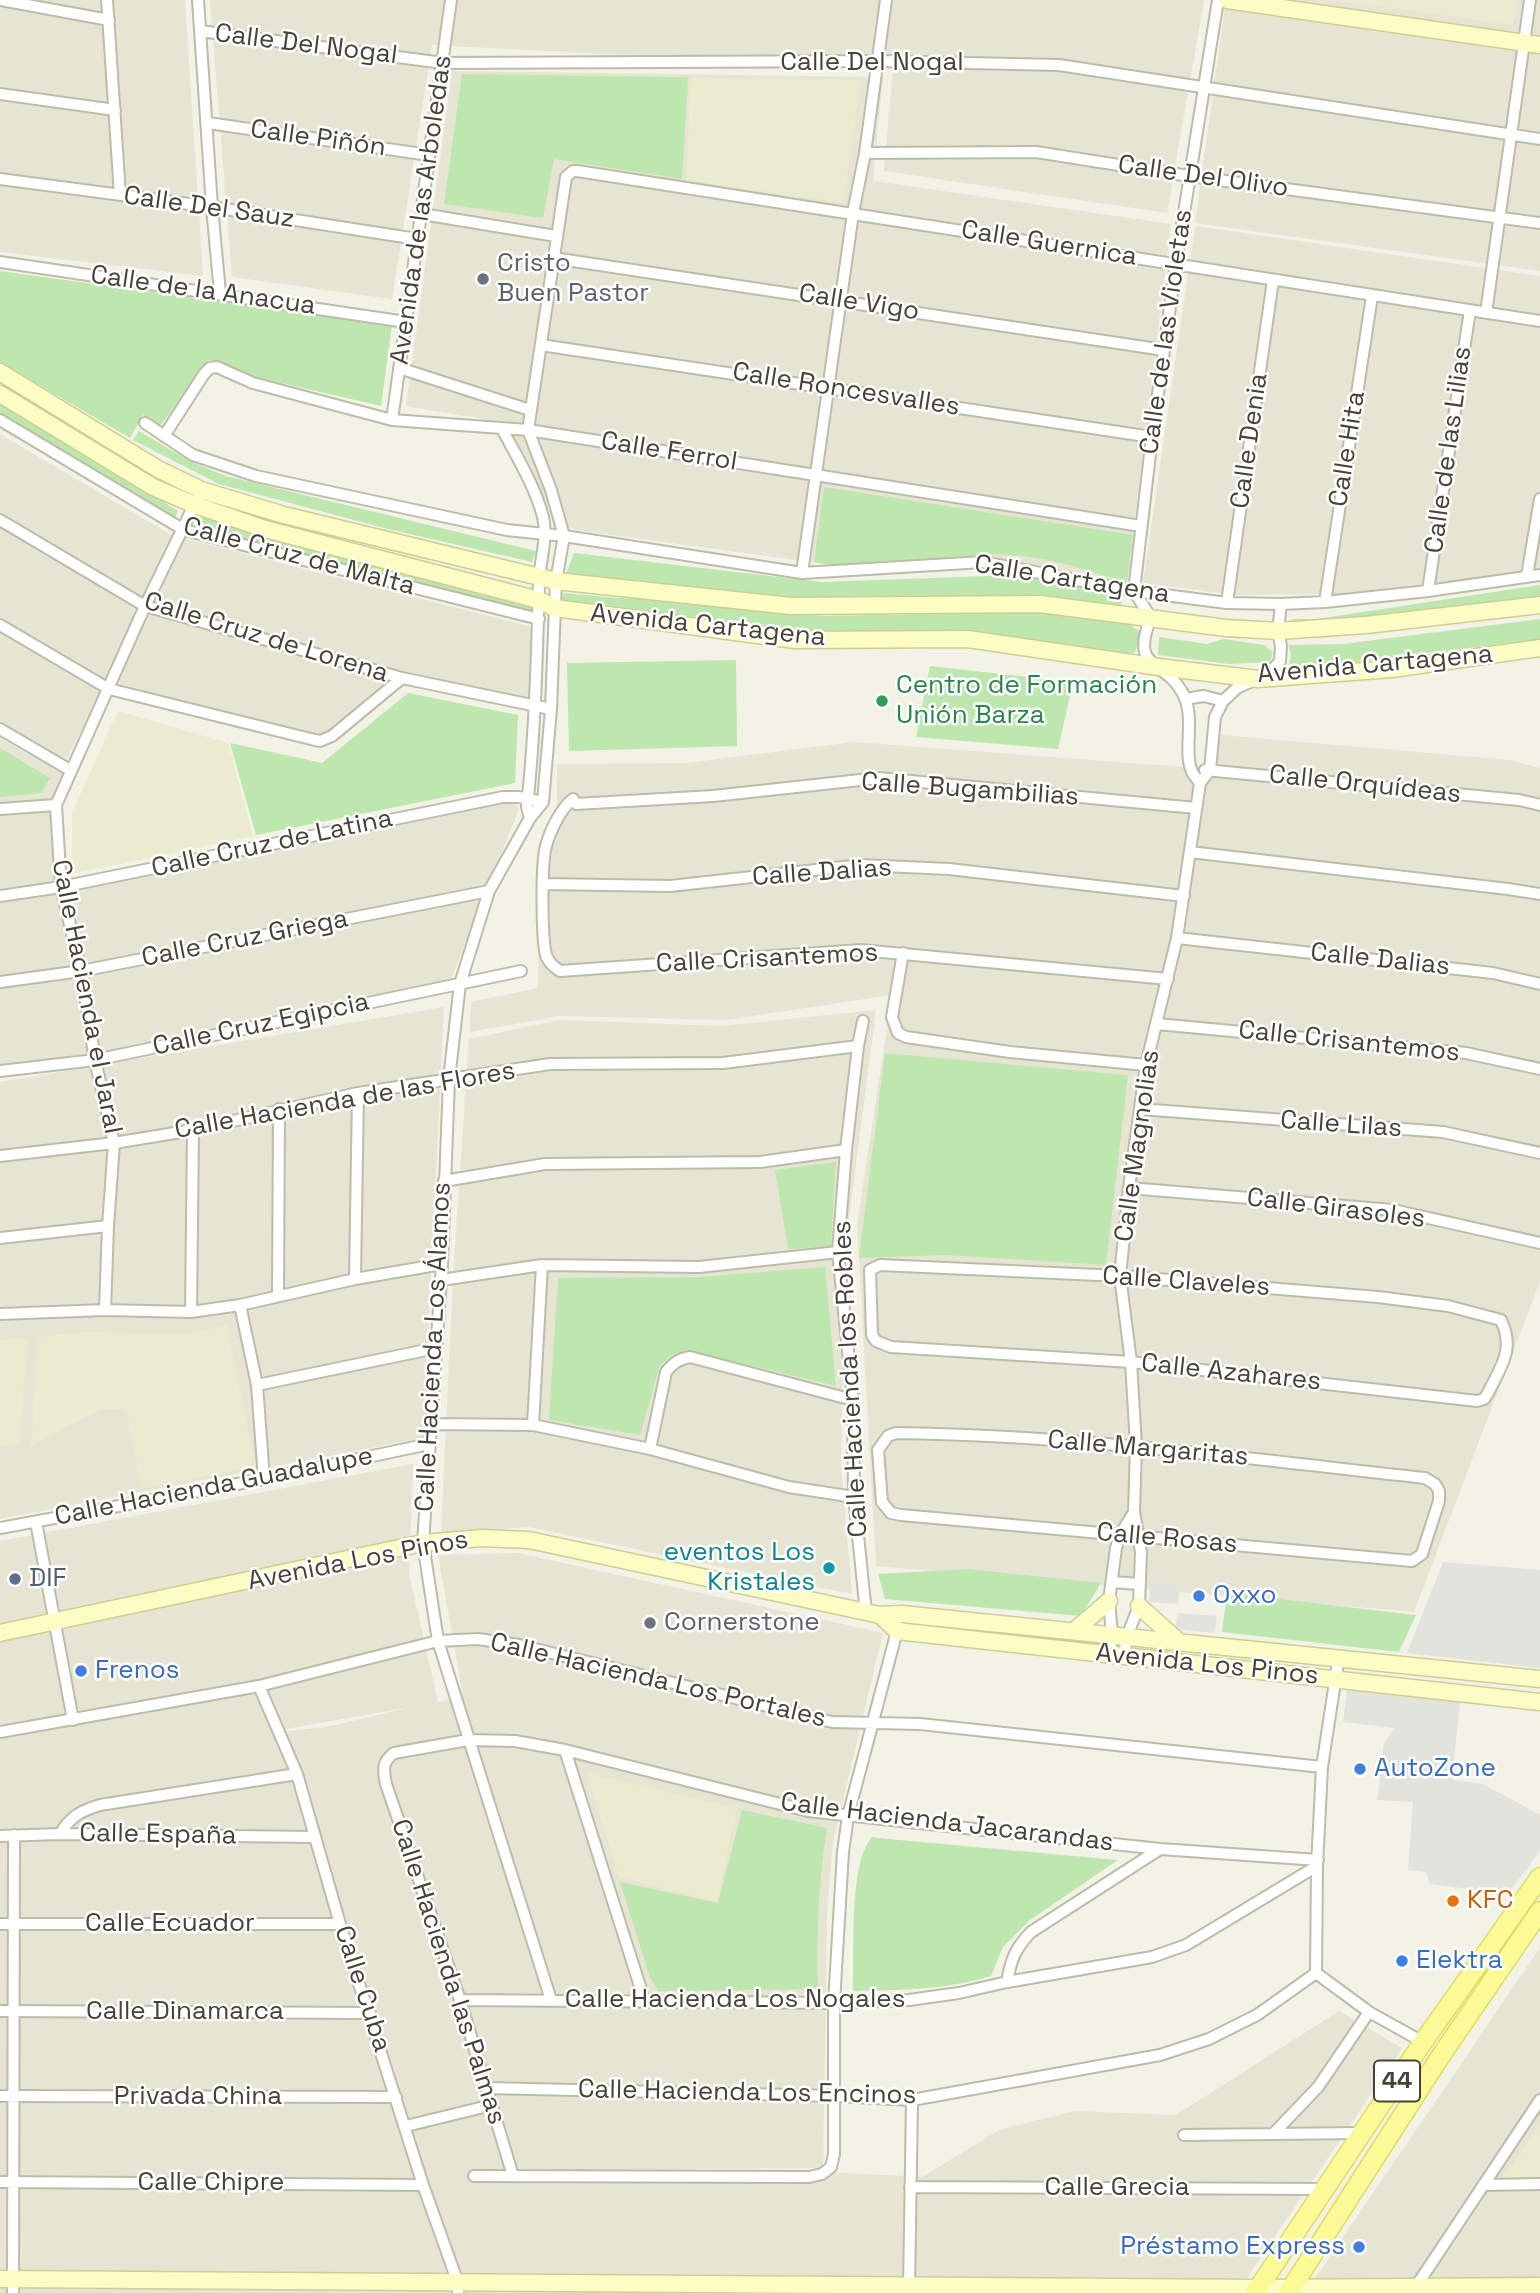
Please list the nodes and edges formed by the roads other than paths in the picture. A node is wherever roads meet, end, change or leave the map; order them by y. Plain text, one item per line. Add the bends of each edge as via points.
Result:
1 (0, 0) edge
2 (107, 0) edge
3 (198, 0) edge
4 (452, 0) edge
5 (886, 0) edge
6 (1217, 0) edge
7 (1227, 0) edge
8 (1530, 0) edge
9 (109, 20) junction
10 (200, 31) junction
11 (1523, 42) junction
12 (1540, 45) edge
13 (877, 61) junction
14 (443, 63) junction
15 (1205, 86) junction
16 (0, 94) edge
17 (115, 110) junction
18 (208, 123) junction
19 (1511, 135) junction
20 (1540, 139) edge
21 (865, 153) junction
22 (429, 155) junction
23 (1189, 176) junction
24 (0, 178) edge
25 (120, 195) junction
26 (212, 207) junction
27 (853, 213) junction
28 (422, 214) junction
29 (1499, 216) junction
30 (1540, 223) edge
31 (556, 236) junction
32 (417, 239) junction
33 (553, 258) junction
34 (0, 262) edge
35 (1176, 263) junction
36 (1273, 280) junction
37 (220, 293) junction
38 (1372, 296) junction
39 (842, 300) junction
40 (1470, 310) junction
41 (1486, 313) junction
42 (1540, 321) edge
43 (406, 322) junction
44 (541, 345) junction
45 (1164, 350) junction
46 (399, 369) junction
47 (0, 372) edge
48 (829, 387) junction
49 (0, 394) edge
50 (530, 410) junction
51 (0, 420) edge
52 (392, 420) junction
53 (145, 423) dead end
54 (502, 429) junction
55 (528, 430) junction
56 (164, 436) junction
57 (1152, 437) junction
58 (816, 475) junction
59 (198, 498) junction
60 (1540, 499) edge
61 (0, 520) edge
62 (1141, 526) junction
63 (184, 530) junction
64 (545, 536) junction
65 (564, 536) junction
66 (803, 573) junction
67 (1540, 575) edge
68 (1527, 576) junction
69 (539, 578) junction
70 (556, 581) junction
71 (1134, 591) junction
72 (1428, 591) junction
73 (539, 600) junction
74 (1325, 602) junction
75 (1227, 603) junction
76 (1281, 604) junction
77 (1540, 605) edge
78 (145, 606) junction
79 (555, 608) junction
80 (1151, 618) junction
81 (539, 620) junction
82 (0, 625) edge
83 (1278, 631) junction
84 (1540, 648) edge
85 (1159, 667) junction
86 (402, 678) junction
87 (1258, 679) junction
88 (109, 689) junction
89 (1185, 699) junction
90 (1223, 701) junction
91 (534, 705) junction
92 (551, 709) junction
93 (0, 729) edge
94 (70, 769) junction
95 (1190, 769) junction
96 (1210, 770) junction
97 (1200, 783) junction
98 (528, 798) junction
99 (543, 802) junction
100 (1540, 805) edge
101 (55, 806) junction
102 (1196, 808) junction
103 (0, 809) edge
104 (530, 818) junction
105 (1190, 852) junction
106 (543, 884) junction
107 (61, 887) junction
108 (489, 891) junction
109 (1540, 894) edge
110 (0, 896) edge
111 (1184, 896) junction
112 (1177, 937) junction
113 (902, 953) junction
114 (81, 971) junction
115 (521, 971) dead end
116 (1168, 979) junction
117 (0, 982) edge
118 (460, 984) junction
119 (1540, 984) edge
120 (863, 1021) dead end
121 (1157, 1024) junction
122 (858, 1046) junction
123 (95, 1060) junction
124 (1146, 1065) junction
125 (1540, 1069) edge
126 (0, 1072) edge
127 (449, 1079) junction
128 (358, 1093) junction
129 (279, 1109) junction
130 (1140, 1109) junction
131 (193, 1130) junction
132 (114, 1143) junction
133 (846, 1150) junction
134 (1540, 1153) edge
135 (0, 1156) edge
136 (444, 1181) junction
137 (1129, 1188) junction
138 (108, 1226) junction
139 (0, 1238) edge
140 (1540, 1243) edge
141 (838, 1252) junction
142 (442, 1264) junction
143 (542, 1265) junction
144 (1121, 1276) junction
145 (355, 1279) junction
146 (441, 1280) junction
147 (278, 1294) junction
148 (240, 1305) junction
149 (105, 1310) junction
150 (191, 1312) junction
151 (0, 1314) edge
152 (1501, 1320) joint
153 (891, 1347) joint
154 (436, 1348) junction
155 (1131, 1362) junction
156 (257, 1385) junction
157 (853, 1400) junction
158 (430, 1424) junction
159 (533, 1425) junction
160 (429, 1444) junction
161 (1136, 1446) junction
162 (650, 1450) junction
163 (878, 1450) joint
164 (1425, 1478) joint
165 (264, 1479) junction
166 (854, 1497) junction
167 (1133, 1513) junction
168 (36, 1522) junction
169 (0, 1528) edge
170 (1120, 1535) junction
171 (1139, 1537) junction
172 (423, 1543) junction
173 (1113, 1582) junction
174 (1139, 1584) junction
175 (1109, 1601) junction
176 (1139, 1606) junction
177 (873, 1614) junction
178 (902, 1614) junction
179 (56, 1622) junction
180 (1075, 1630) junction
181 (897, 1631) junction
182 (0, 1633) edge
183 (1120, 1635) junction
184 (1177, 1640) junction
185 (438, 1641) junction
186 (1117, 1655) junction
187 (1339, 1656) junction
188 (1336, 1679) junction
189 (1540, 1679) edge
190 (259, 1686) junction
191 (1540, 1702) edge
192 (73, 1720) junction
193 (871, 1722) junction
194 (0, 1732) edge
195 (468, 1740) junction
196 (565, 1749) junction
197 (1322, 1767) junction
198 (383, 1768) joint
199 (297, 1774) junction
200 (848, 1816) junction
201 (60, 1834) junction
202 (14, 1835) junction
203 (0, 1836) edge
204 (315, 1837) junction
205 (1160, 1849) junction
206 (1318, 1863) junction
207 (1540, 1877) edge
208 (1540, 1912) edge
209 (0, 1924) edge
210 (14, 1924) junction
211 (340, 1924) junction
212 (1316, 1973) junction
213 (1007, 1982) junction
214 (460, 2000) junction
215 (551, 2000) junction
216 (645, 2002) junction
217 (834, 2003) junction
218 (0, 2011) edge
219 (14, 2011) junction
220 (370, 2012) junction
221 (1368, 2012) junction
222 (1423, 2042) junction
223 (487, 2088) junction
224 (0, 2096) edge
225 (14, 2096) junction
226 (835, 2096) junction
227 (396, 2097) junction
228 (912, 2100) junction
229 (1540, 2101) edge
230 (492, 2105) junction
231 (406, 2126) junction
232 (1274, 2133) junction
233 (1362, 2133) junction
234 (1184, 2135) dead end
235 (474, 2176) dead end
236 (513, 2176) junction
237 (0, 2182) edge
238 (14, 2182) junction
239 (1540, 2184) edge
240 (423, 2185) junction
241 (1483, 2185) junction
242 (910, 2187) junction
243 (1324, 2189) junction
244 (9, 2284) edge
245 (1540, 2286) edge
246 (232, 2287) edge
247 (458, 2288) edge
248 (686, 2288) edge
249 (909, 2289) edge
250 (1414, 2290) edge
251 (1257, 2291) edge
252 (1290, 2291) edge

1 - 9 street
2 - 9 street
3 - 10 street
4 - 14 street, Avenida de las Arboledas
5 - 13 street
6 - 15 street, Calle de las Violetas
7 - 11 street
8 - 11 street, Calle de las Lilias
9 - 17 street
10 - 14 street, Calle Del Nogal
10 - 18 street
11 - 12 street
11 - 19 street, Calle de las Lilias
13 - 14 street, Calle Del Nogal
13 - 15 street, Calle Del Nogal via 1059,65
13 - 21 street
14 - 22 street, Avenida de las Arboledas
15 - 19 street, Calle Del Nogal
15 - 23 street, Calle de las Violetas
16 - 17 street
17 - 25 street
18 - 22 street, Calle Piñón
18 - 26 street
19 - 20 street, Calle Del Nogal
19 - 29 street, Calle de las Lilias
21 - 23 street, Calle Del Olivo via 1036,152
21 - 27 street
22 - 28 street, Avenida de las Arboledas
23 - 29 street, Calle Del Olivo
23 - 35 street, Calle de las Violetas
24 - 25 street, Calle Del Sauz
25 - 26 street, Calle Del Sauz
26 - 32 street, Calle Del Sauz
26 - 37 street
27 - 31 street, Calle Guernica via 578,171 569,174 564,183
27 - 35 street, Calle Guernica
27 - 39 street
28 - 31 street
28 - 32 street, Avenida de las Arboledas
29 - 30 street, Calle Del Olivo
29 - 41 street, Calle de las Lilias
31 - 33 street
32 - 43 street, Avenida de las Arboledas
33 - 39 street, Calle Vigo
33 - 44 street
34 - 37 street, Calle de la Anacua
35 - 36 street, Calle Guernica
35 - 45 street, Calle de las Violetas
36 - 38 street, Calle Guernica
36 - 75 street, Calle Denia
37 - 43 street, Calle de la Anacua
38 - 40 street, Calle Guernica
38 - 74 street, Calle Hita
39 - 45 street, Calle Vigo
39 - 48 street
40 - 41 street, Calle Guernica
40 - 72 street, Calle de las Lilias
41 - 42 street, Calle Guernica
43 - 46 street, Avenida de las Arboledas
44 - 48 street, Calle Roncesvalles
44 - 50 street
45 - 57 street, Calle de las Violetas
46 - 50 street
46 - 52 street, Avenida de las Arboledas
47 - 59 street, Avenida Cartagena via 159,469
48 - 57 street, Calle Roncesvalles
48 - 58 street
49 - 59 street, Avenida Cartagena via 153,487
50 - 55 street
51 - 63 street, Calle Cruz de Malta
52 - 54 street, Calle Ferrol
52 - 56 street, Calle Ferrol via 253,383 217,367 204,374
53 - 56 street
54 - 55 street, Calle Ferrol
54 - 64 street via 530,484
55 - 58 street, Calle Ferrol
55 - 65 street
56 - 64 street via 193,456 256,476
57 - 62 street, Calle de las Violetas
58 - 62 street, Calle Ferrol
58 - 66 street
59 - 63 street, Calle Hacienda el Jaral
59 - 69 street, Avenida Cartagena
59 - 73 street, Avenida Cartagena via 265,529
60 - 68 street
61 - 78 street, Calle Cruz de Lorena
62 - 71 street, Calle de las Violetas
63 - 78 street, Calle Hacienda el Jaral
63 - 81 street, Calle Cruz de Malta
64 - 65 street
64 - 69 street
65 - 66 street, Calle Cartagena
65 - 70 street
66 - 71 street, Calle Cartagena via 983,562
67 - 68 street, Calle Cartagena
68 - 72 street, Calle Cartagena
69 - 70 street, Avenida Cartagena
69 - 73 street
70 - 79 street
70 - 80 street, Avenida Cartagena via 791,606 1040,604
71 - 75 street, Calle Cartagena
71 - 80 street
72 - 74 street, Calle Cartagena
73 - 79 street, Avenida Cartagena
73 - 81 street
74 - 76 street, Calle Cartagena
75 - 76 street, Calle Cartagena
76 - 83 street
77 - 83 street, Avenida Cartagena
78 - 86 street, Calle Cruz de Lorena
78 - 88 street, Calle Hacienda el Jaral
79 - 81 street
79 - 85 street, Avenida Cartagena via 795,640 968,639
79 - 92 street
80 - 83 street, Avenida Cartagena
80 - 85 street via 1143,639 1144,653
81 - 91 street
82 - 88 street
83 - 87 street via 1280,661
84 - 87 street, Avenida Cartagena via 1392,668
85 - 87 street, Avenida Cartagena
85 - 89 street
86 - 88 street via 320,741
86 - 91 street, Calle Cruz de Lorena
87 - 90 street via 1237,688
88 - 94 street, Calle Hacienda el Jaral
89 - 90 street via 1205,696
89 - 95 street
90 - 96 street via 1215,717
91 - 92 street, Calle Cruz de Lorena
91 - 98 street
92 - 99 street
93 - 94 street
94 - 101 street, Calle Hacienda el Jaral
95 - 96 street, Calle Orquídeas
95 - 97 street
96 - 97 street, Calle Magnolias
96 - 100 street, Calle Orquídeas
97 - 102 street, Calle Magnolias
98 - 99 street, Calle Cruz de Latina
98 - 104 street
98 - 107 street, Calle Cruz de Latina via 503,797
99 - 104 street
101 - 103 street
101 - 107 street, Calle Hacienda el Jaral
102 - 105 street, Calle Magnolias
102 - 106 street, Calle Bugambilias via 879,778 713,796 576,804 573,799 564,807 546,846
104 - 108 street, Calle Hacienda Los Álamos
105 - 109 street
105 - 111 street, Calle Magnolias
106 - 111 street, Calle Dalias via 670,886 861,865 949,869
106 - 113 street, Calle Crisantemos via 545,951 560,971 861,950
107 - 110 street, Calle Cruz de Latina
107 - 114 street, Calle Hacienda el Jaral
108 - 114 street, Calle Cruz Griega
108 - 118 street, Calle Hacienda Los Álamos
111 - 112 street, Calle Magnolias
112 - 116 street, Calle Magnolias
112 - 119 street, Calle Dalias via 1493,972
113 - 116 street, Calle Crisantemos
113 - 124 street via 892,1017 898,1033 906,1037
114 - 117 street, Calle Cruz Griega
114 - 123 street, Calle Hacienda el Jaral
115 - 118 street, Calle Cruz Egipcia
116 - 121 street, Calle Magnolias
118 - 123 street, Calle Cruz Egipcia
118 - 127 street, Calle Hacienda Los Álamos
120 - 122 street, Calle Hacienda los Robles
121 - 124 street, Calle Magnolias
121 - 125 street, Calle Crisantemos via 1466,1053
122 - 127 street, Calle Hacienda de las Flores via 723,1063 550,1064
122 - 133 street, Calle Hacienda los Robles
123 - 126 street, Calle Cruz Egipcia
123 - 132 street, Calle Hacienda el Jaral
124 - 130 street, Calle Magnolias
127 - 128 street, Calle Hacienda de las Flores
127 - 136 street, Calle Hacienda Los Álamos
128 - 129 street, Calle Hacienda de las Flores
128 - 145 street
129 - 131 street, Calle Hacienda de las Flores
129 - 147 street
130 - 134 street, Calle Lilas via 1443,1132
130 - 137 street, Calle Magnolias
131 - 132 street, Calle Hacienda de las Flores
131 - 150 street
132 - 135 street, Calle Hacienda de las Flores
132 - 138 street, Calle Hacienda el Jaral
133 - 136 street via 760,1162 545,1164
133 - 141 street, Calle Hacienda los Robles
136 - 142 street, Calle Hacienda Los Álamos
137 - 140 street, Calle Girasoles via 1393,1210
137 - 144 street, Calle Magnolias
138 - 139 street
138 - 149 street, Calle Hacienda el Jaral
141 - 143 street via 699,1266
141 - 157 street, Calle Hacienda los Robles
142 - 145 street
142 - 146 street, Calle Hacienda Los Álamos
143 - 146 street
143 - 159 street
144 - 152 street, Calle Claveles via 1392,1299 1448,1306
144 - 153 street, Calle Claveles via 880,1265 870,1269 872,1335
144 - 155 street, Calle Magnolias
145 - 147 street
146 - 154 street, Calle Hacienda Los Álamos
147 - 148 street
148 - 150 street
148 - 156 street
149 - 150 street
149 - 151 street
152 - 155 street, Calle Azahares via 1508,1351 1485,1399 1478,1401
153 - 155 street, Calle Azahares
154 - 156 street
154 - 158 street, Calle Hacienda Los Álamos
155 - 161 street, Calle Magnolias
156 - 165 street
157 - 162 street via 685,1358 666,1372
157 - 166 street, Calle Hacienda los Robles
158 - 159 street
158 - 160 street, Calle Hacienda Los Álamos
159 - 162 street
160 - 165 street, Calle Hacienda Guadalupe
160 - 172 street, Calle Hacienda Los Álamos
161 - 163 street, Calle Margaritas via 983,1434 896,1433
161 - 164 street, Calle Margaritas
161 - 167 street, Calle Magnolias
162 - 166 street via 789,1488
163 - 170 street, Calle Rosas via 882,1502 891,1513
164 - 171 street, Calle Rosas via 1435,1484 1439,1501 1422,1554 1412,1561
165 - 168 street, Calle Hacienda Guadalupe
166 - 177 street, Calle Hacienda los Robles
167 - 170 street, Calle Magnolias
167 - 171 street, Calle Magnolias
168 - 169 street, Calle Hacienda Guadalupe
168 - 179 street
170 - 171 street, Calle Rosas
170 - 173 street, Calle Magnolias
171 - 174 street, Calle Magnolias
172 - 177 street, Avenida Los Pinos via 529,1539
172 - 179 street, Avenida Los Pinos
172 - 185 street, Calle Hacienda Los Álamos
173 - 174 street
173 - 175 street, Calle Magnolias
174 - 176 street, Calle Magnolias
175 - 180 street
175 - 183 street, Calle Magnolias
176 - 183 street, Calle Magnolias
176 - 184 street
177 - 178 street, Avenida Los Pinos
177 - 181 street
178 - 180 street, Avenida Los Pinos
178 - 181 street
179 - 182 street, Avenida Los Pinos
179 - 192 street
180 - 183 street, Avenida Los Pinos
181 - 186 street, Avenida Los Pinos
181 - 193 street
183 - 184 street, Avenida Los Pinos
183 - 186 street
184 - 187 street, Avenida Los Pinos
185 - 190 street, Calle Hacienda Los Portales
185 - 193 street, Calle Hacienda Los Portales via 478,1639 519,1646 807,1717
185 - 195 street, Calle Hacienda Los Álamos
186 - 188 street, Avenida Los Pinos
187 - 188 street
187 - 189 street, Avenida Los Pinos
188 - 191 street, Avenida Los Pinos
188 - 197 street
190 - 192 street, Calle Hacienda Los Portales
190 - 199 street, Calle Cuba
192 - 194 street, Calle Hacienda Los Portales
193 - 197 street, Calle Hacienda Los Portales
193 - 200 street
195 - 196 street, Calle Hacienda Jacarandas
195 - 198 street, Calle Hacienda Jacarandas via 394,1753
195 - 215 street, Calle Hacienda Los Álamos
196 - 200 street, Calle Hacienda Jacarandas via 808,1811
196 - 216 street
197 - 206 street
198 - 214 street, Calle Hacienda las Palmas
199 - 201 street via 100,1805 80,1811
199 - 204 street, Calle Cuba
200 - 205 street, Calle Hacienda Jacarandas
200 - 217 street
201 - 202 street, Calle España
201 - 204 street, Calle España
202 - 203 street, Calle España
202 - 210 street
204 - 211 street, Calle Cuba
205 - 206 street, Calle Hacienda Jacarandas
205 - 213 street via 1031,1932 1017,1946
206 - 212 street
206 - 213 street, Calle Hacienda Los Nogales via 1186,1945 1152,1957
207 - 222 main road, 44
208 - 252 main road, 44 via 1442,2054
209 - 210 street, Calle Ecuador
210 - 211 street, Calle Ecuador
210 - 219 street
211 - 220 street, Calle Cuba
212 - 221 street
212 - 228 street, Calle Hacienda Los Encinos via 1257,2015 1209,2039 1160,2055
213 - 217 street, Calle Hacienda Los Nogales via 909,2000
214 - 215 street, Calle Hacienda Los Nogales
214 - 223 street, Calle Hacienda las Palmas
215 - 216 street, Calle Hacienda Los Nogales
216 - 217 street, Calle Hacienda Los Nogales
217 - 226 street
218 - 219 street, Calle Dinamarca
219 - 220 street, Calle Dinamarca
219 - 225 street
220 - 227 street, Calle Cuba
221 - 222 street
221 - 232 street via 1318,2087
222 - 233 main road, 44
223 - 226 street, Calle Hacienda Los Encinos
223 - 230 street, Calle Hacienda las Palmas
224 - 225 street, Privada China
225 - 227 street, Privada China
225 - 238 street
226 - 228 street, Calle Hacienda Los Encinos
226 - 236 street via 834,2154 831,2167 822,2174
227 - 231 street, Calle Cuba
228 - 242 street
229 - 241 street
230 - 231 street
230 - 236 street, Calle Hacienda las Palmas
231 - 240 street, Calle Cuba
232 - 233 street
232 - 234 street
233 - 243 main road, 44
235 - 236 street
237 - 238 street, Calle Chipre
238 - 240 street, Calle Chipre
238 - 244 street
239 - 241 street
240 - 247 street, Calle Cuba
241 - 250 street
242 - 243 street, Calle Grecia
242 - 249 street
243 - 251 main road, 44
244 - 246 street
245 - 250 street
246 - 247 street
247 - 248 street
248 - 249 street
249 - 251 street
250 - 252 street
251 - 252 street

